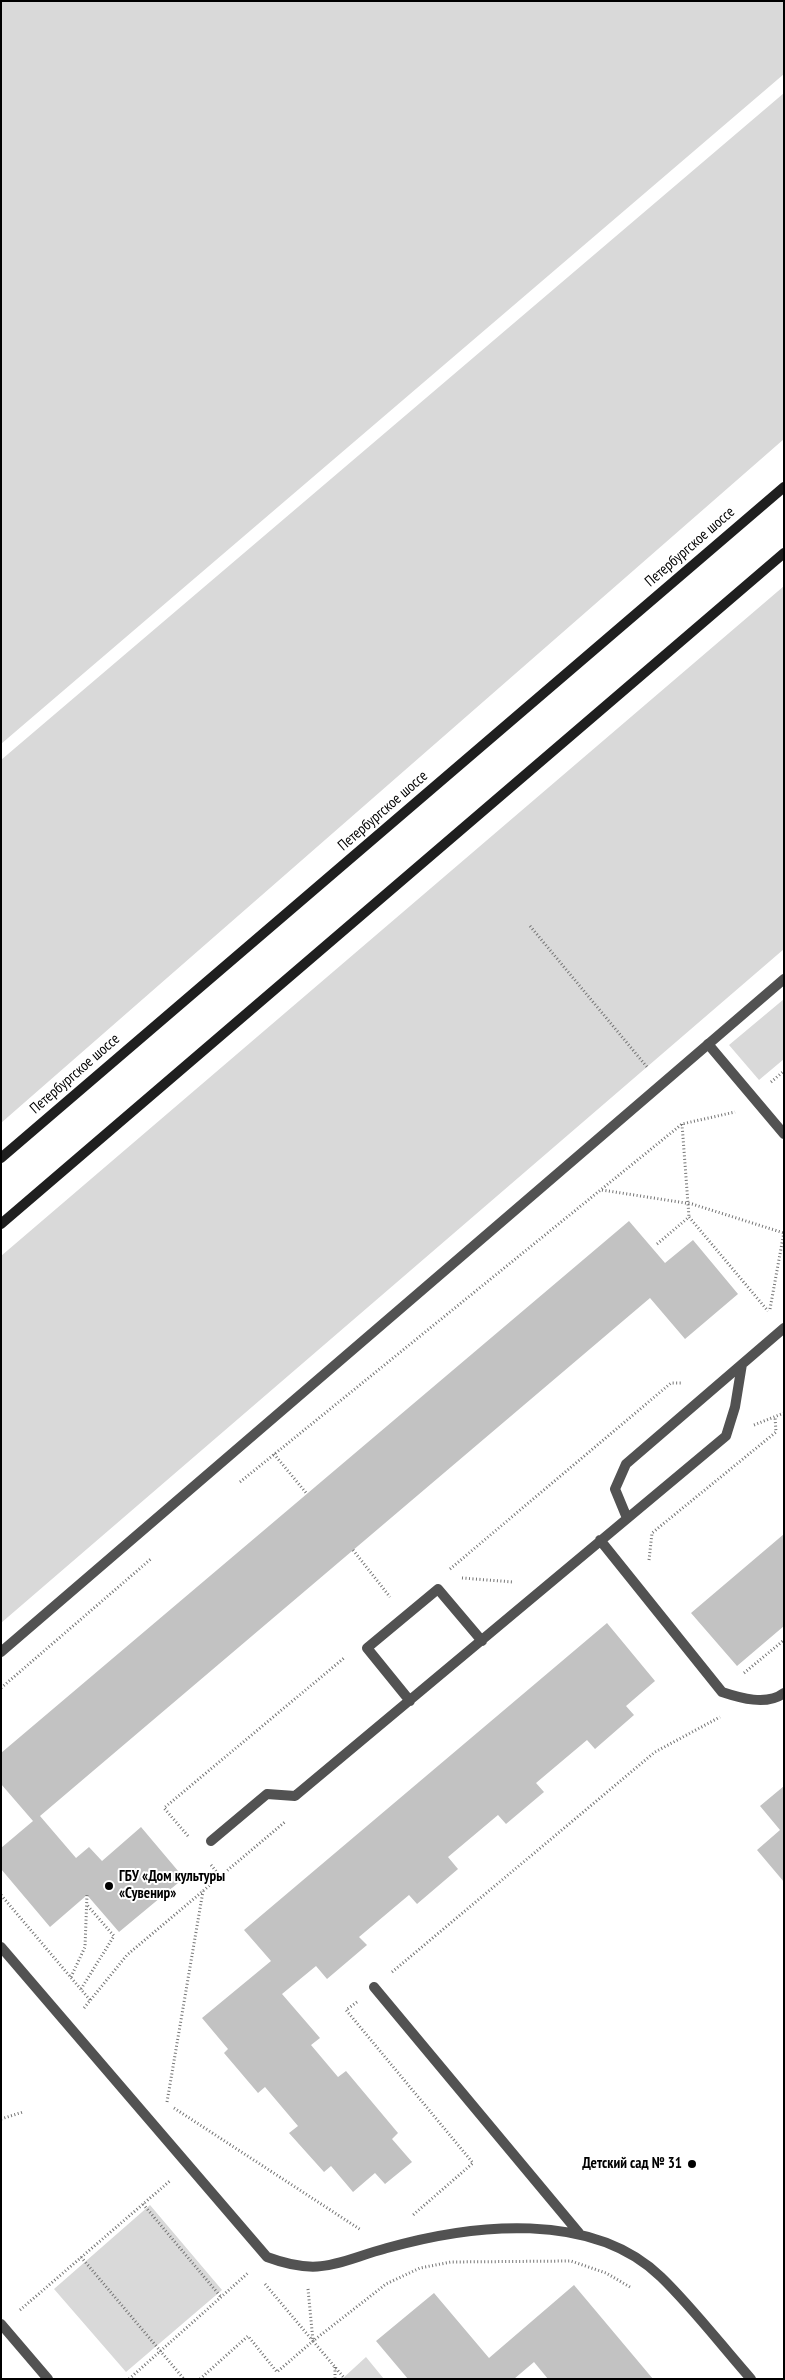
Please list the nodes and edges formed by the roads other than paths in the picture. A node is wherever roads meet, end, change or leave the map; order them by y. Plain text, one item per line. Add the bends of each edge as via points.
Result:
1 (784, 486) edge
2 (784, 553) edge
3 (784, 979) edge
4 (708, 1044) junction
5 (784, 1134) edge
6 (1, 1158) edge
7 (1, 1224) edge
8 (783, 1328) edge
9 (742, 1364) junction
10 (627, 1518) junction
11 (600, 1540) junction
12 (482, 1641) junction
13 (1, 1652) edge
14 (784, 1692) edge
15 (410, 1701) junction
16 (211, 1841) dead end
17 (1, 1947) edge
18 (374, 1987) road end
19 (579, 2233) junction
20 (1, 2325) edge
21 (48, 2379) edge
22 (751, 2379) edge

1 - 6 main road, Петербургское шоссе
2 - 7 main road
3 - 4 street
4 - 5 street
4 - 13 street
8 - 9 street
9 - 10 street via 726,1436
9 - 10 street via 626,1464 615,1489
10 - 11 street
11 - 12 street
11 - 14 street via 722,1692 744,1700 764,1699
12 - 15 street
12 - 15 street via 438,1589 405,1616 367,1648
15 - 16 street via 295,1796 267,1794
17 - 19 street via 267,2257 306,2268 330,2266 388,2248 478,2229 546,2229
18 - 19 street
19 - 22 street via 618,2247 660,2276
20 - 21 street

